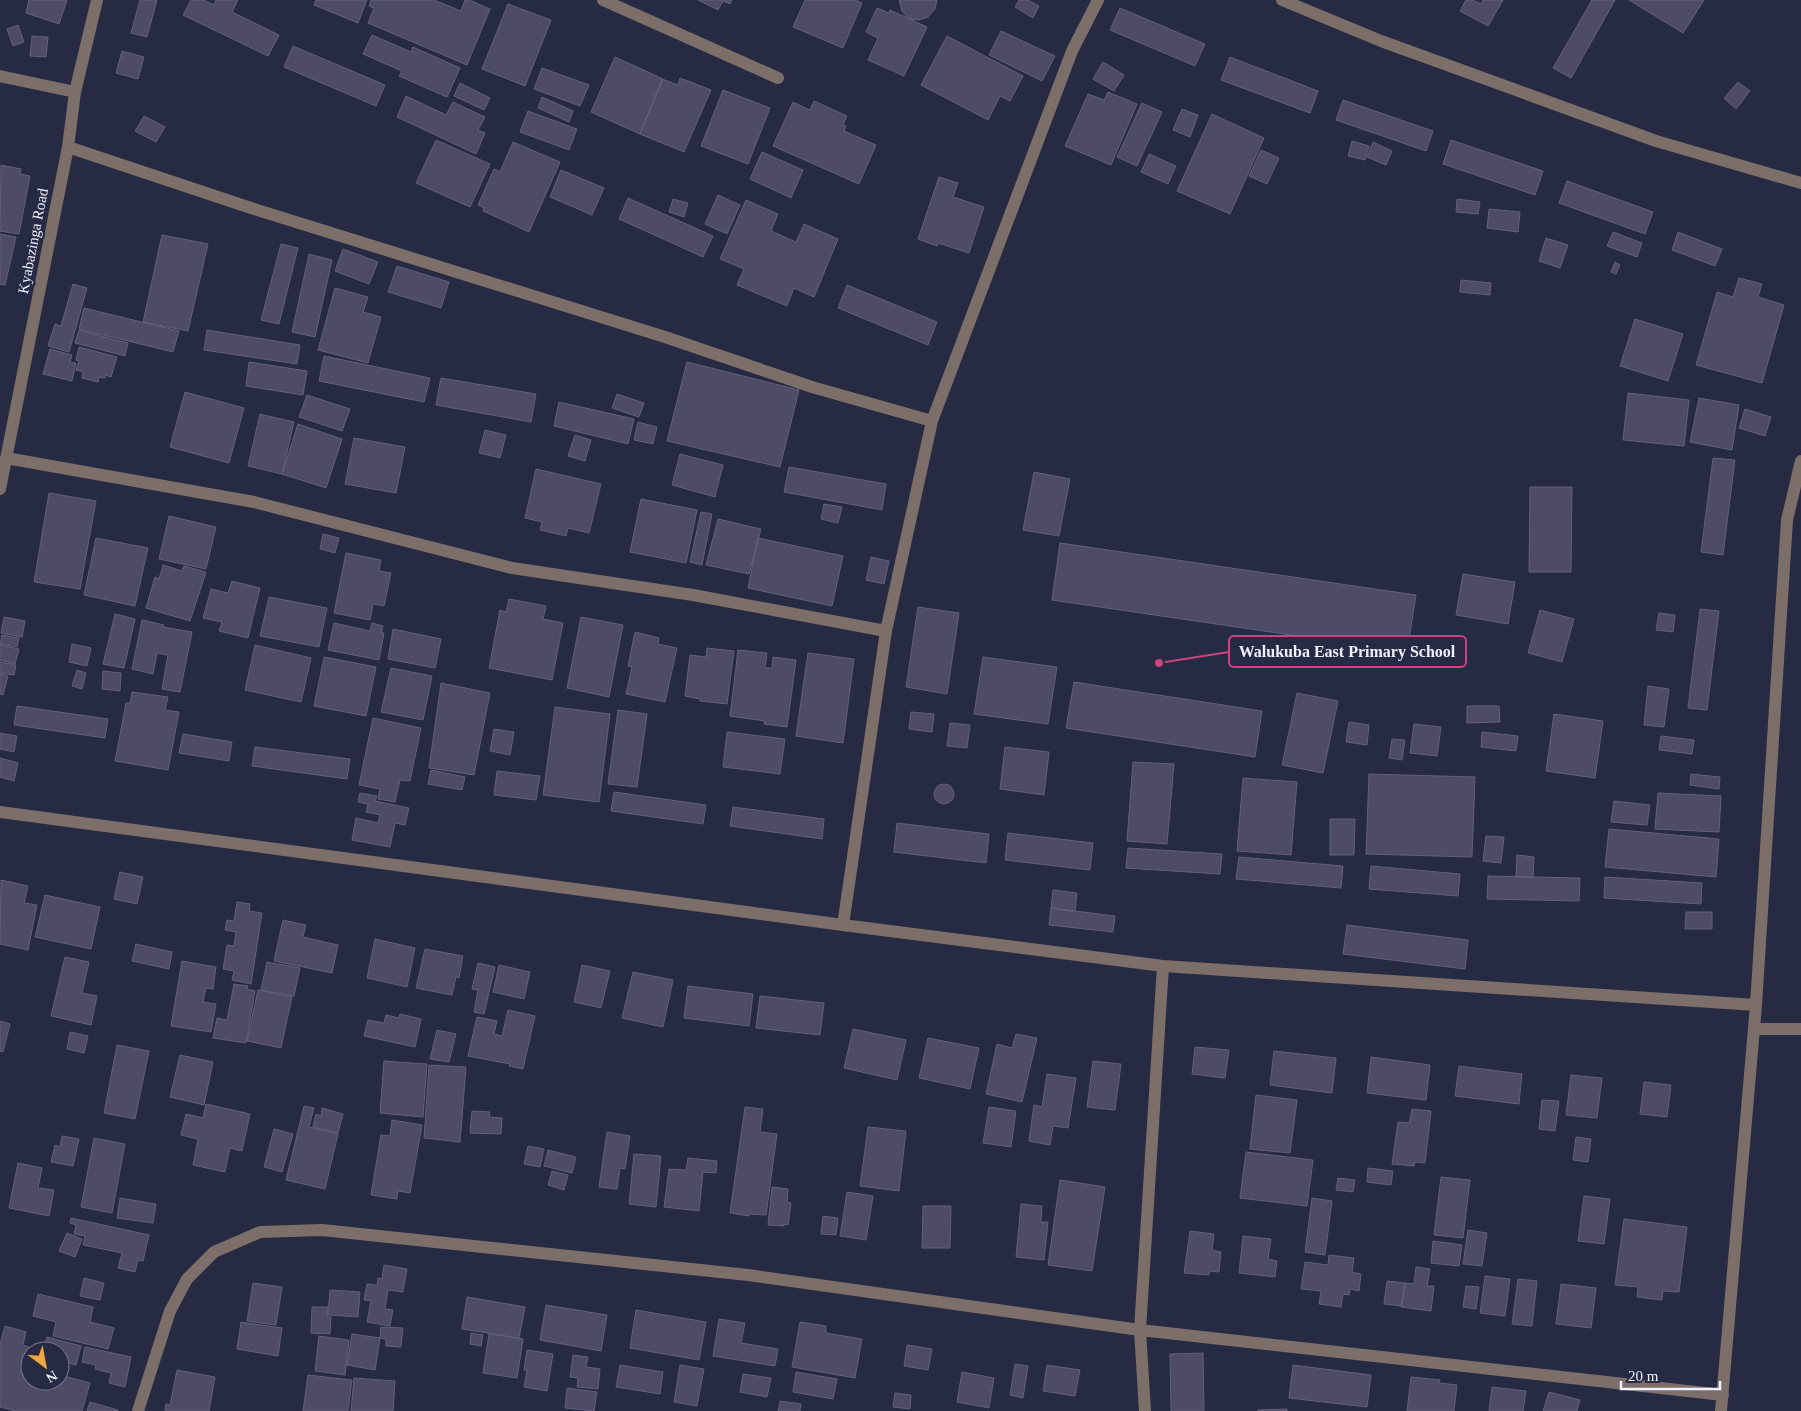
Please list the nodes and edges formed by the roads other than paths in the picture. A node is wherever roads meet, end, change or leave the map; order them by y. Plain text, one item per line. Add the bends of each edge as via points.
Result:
1 (97, 0) edge
2 (603, 0) edge
3 (1098, 0) edge
4 (1282, 0) edge
5 (0, 76) edge
6 (778, 78) dead end
7 (75, 92) junction
8 (68, 147) junction
9 (1801, 183) edge
10 (932, 421) junction
11 (6, 458) junction
12 (1801, 461) edge
13 (0, 489) edge
14 (886, 631) junction
15 (0, 812) edge
16 (843, 925) junction
17 (1163, 966) junction
18 (1756, 1005) junction
19 (1754, 1029) junction
20 (1801, 1029) edge
21 (1140, 1330) junction
22 (1722, 1395) junction
23 (138, 1411) edge
24 (1145, 1411) edge
25 (1721, 1411) edge

1 - 7 street, Kyabazinga Road
2 - 6 street
3 - 10 street via 1072,50
4 - 9 street via 1381,41 1656,141
5 - 7 street
7 - 8 street, Kyabazinga Road
8 - 10 street via 812,387
8 - 11 street, Kyabazinga Road
10 - 14 street
11 - 13 street, Kyabazinga Road
11 - 14 street via 254,502 512,568 693,595
12 - 18 street via 1787,520
14 - 16 street
15 - 16 street
16 - 17 street
17 - 18 street
17 - 21 street
18 - 19 street
19 - 20 street
19 - 22 street
21 - 22 street
21 - 23 street via 748,1275 322,1230 260,1232 214,1252 187,1279 170,1311
21 - 24 street
22 - 25 street

